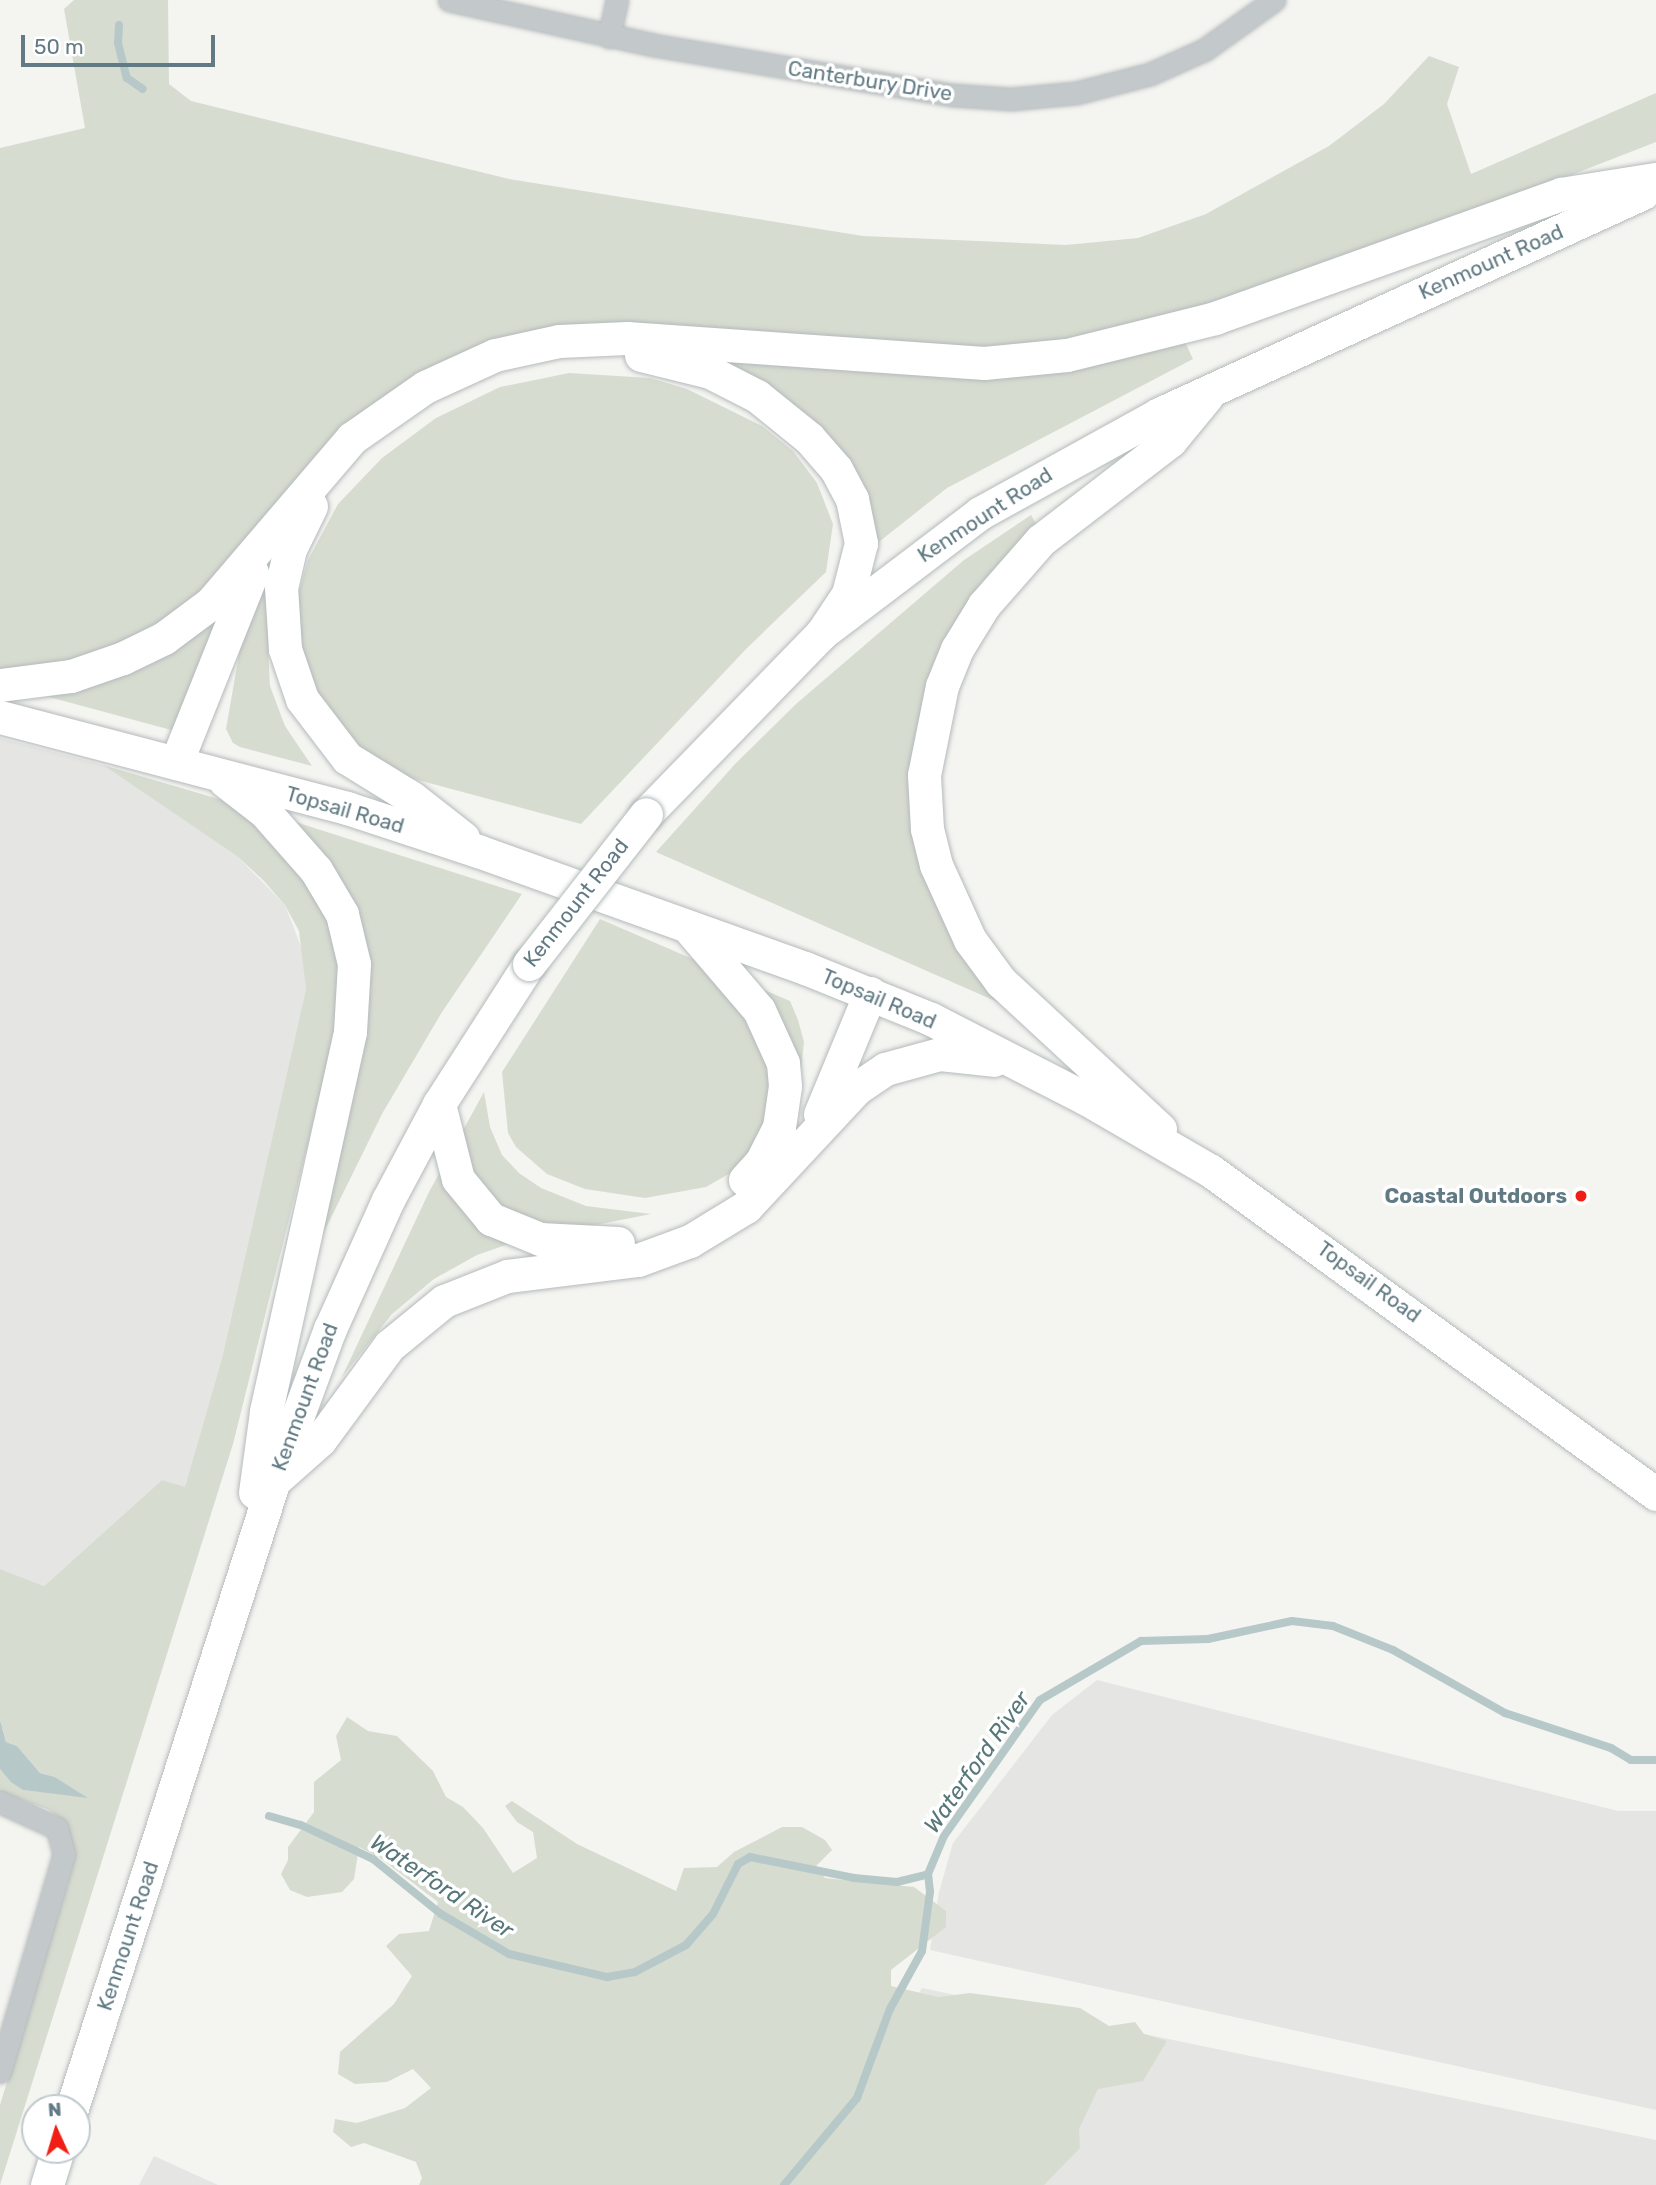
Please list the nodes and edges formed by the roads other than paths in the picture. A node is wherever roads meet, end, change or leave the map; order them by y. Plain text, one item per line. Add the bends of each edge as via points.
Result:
1 (449, 0) edge
2 (618, 0) edge
3 (1274, 0) edge
4 (609, 37) junction
5 (1656, 179) edge
6 (1656, 187) edge
7 (1215, 387) junction
8 (271, 533) junction
9 (822, 633) junction
10 (0, 685) edge
11 (0, 717) edge
12 (176, 763) junction
13 (214, 774) junction
14 (478, 851) junction
15 (687, 925) junction
16 (870, 993) junction
17 (1027, 1067) junction
18 (439, 1104) junction
19 (805, 1141) junction
20 (1177, 1150) junction
21 (274, 1480) junction
22 (1656, 1494) edge
23 (246, 1573) junction
24 (0, 1802) edge
25 (0, 2072) edge
26 (77, 2094) edge
27 (54, 2164) edge
28 (47, 2185) edge

1 - 4 street, Canterbury Drive
2 - 4 street
3 - 4 street, Canterbury Drive via 1231,33 1166,69 1103,89 1037,99 952,95
5 - 8 main road via 1560,194 1215,318 1067,355 958,362 626,338 522,348 438,379 370,423 330,460
6 - 7 main road, Kenmount Road
7 - 9 main road, Kenmount Road via 1099,445 980,513
7 - 20 main road via 1170,441 1041,540 984,605 965,634 942,686 924,775 927,830 936,865 979,954 1001,982 1126,1094
8 - 10 main road via 211,603 144,649 71,676
8 - 12 main road via 234,612
9 - 14 main road via 848,594 856,569 861,543 857,513 846,484 822,451 757,396 710,372 675,361 594,354 499,371 419,406 344,465 309,509 286,561 281,620 294,682 330,741
9 - 18 main road, Kenmount Road, bridge via 646,814 529,964
11 - 12 main road, Topsail Road
12 - 13 main road, Topsail Road
13 - 14 main road, Topsail Road via 346,808
13 - 23 main road via 265,812 316,870 342,914 354,964 353,1005 340,1083 266,1412
14 - 15 main road, Topsail Road
15 - 16 main road, Topsail Road
15 - 18 main road via 759,1010 783,1063 784,1107 772,1145 748,1177 719,1203 673,1229 613,1244 556,1242 522,1234 491,1219 467,1196 452,1164
16 - 17 main road, Topsail Road
16 - 19 main road via 825,1106
17 - 19 main road via 957,1053 902,1062 857,1088
17 - 20 main road, Topsail Road
18 - 21 main road, Kenmount Road via 357,1265
19 - 21 main road via 746,1207 690,1241 638,1259 498,1279 434,1307 389,1346 320,1440
20 - 22 main road, Topsail Road via 1348,1266
21 - 23 main road, Kenmount Road
23 - 26 main road, Kenmount Road
24 - 25 street via 57,1828 64,1854
27 - 28 main road

